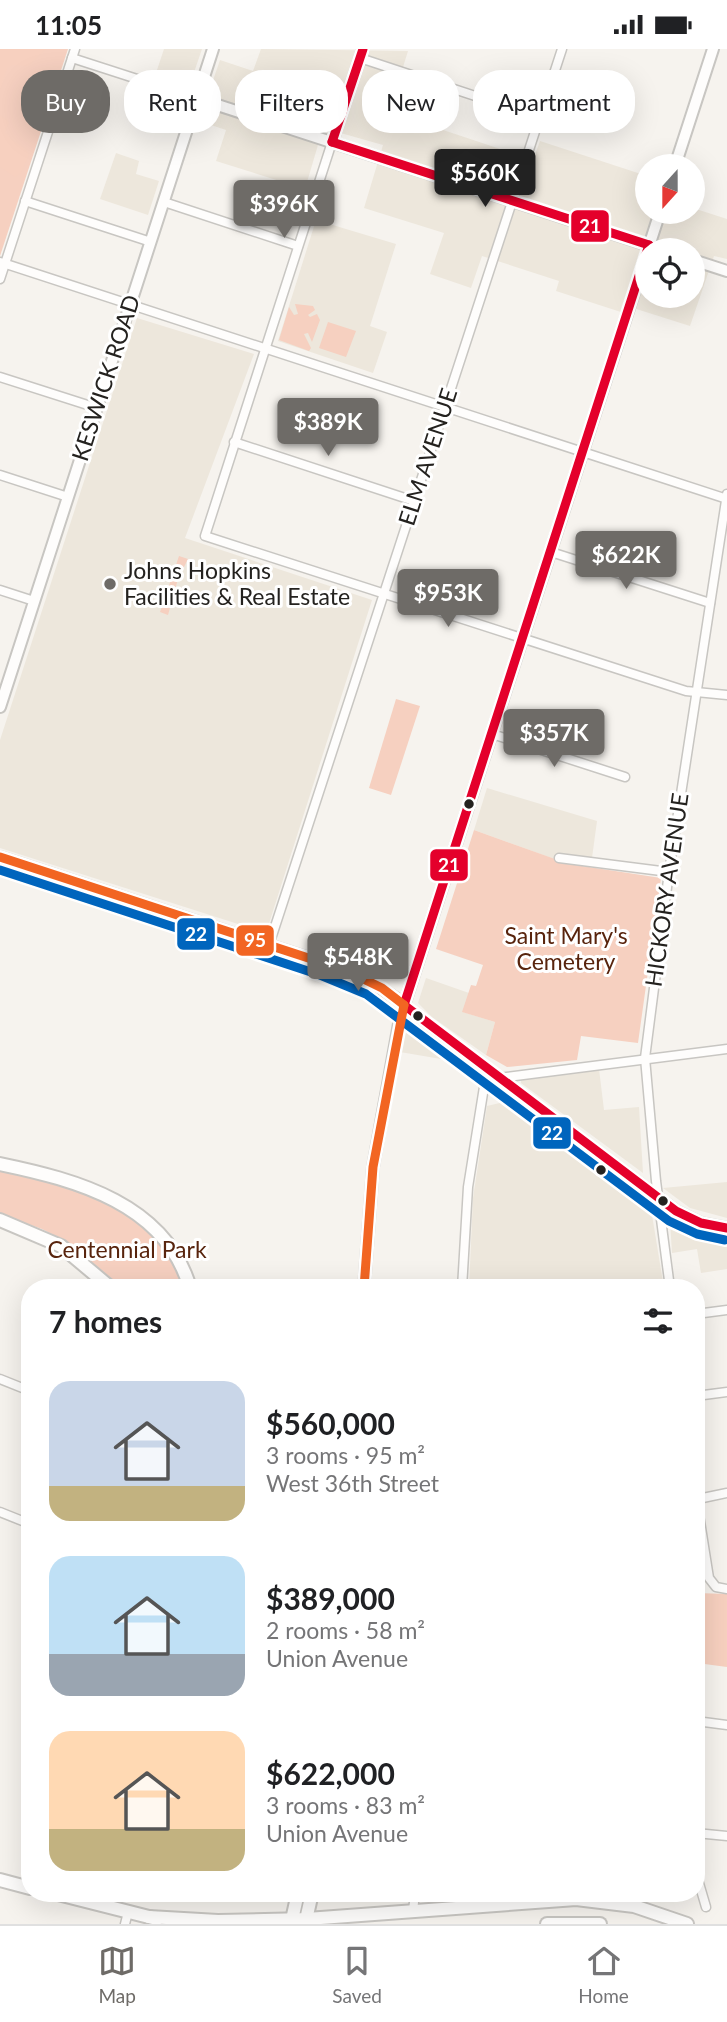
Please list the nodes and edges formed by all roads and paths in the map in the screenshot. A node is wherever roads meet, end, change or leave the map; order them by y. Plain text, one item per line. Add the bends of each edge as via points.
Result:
1 (213, 49) edge
2 (562, 49) edge
3 (713, 49) edge
4 (74, 53) edge
5 (361, 53) edge
6 (206, 70) edge
7 (555, 70) edge
8 (124, 71) edge
9 (473, 93) edge
10 (221, 106) edge
11 (186, 133) edge
12 (534, 133) edge
13 (332, 142) junction
14 (679, 154) edge
15 (25, 201) junction
16 (512, 201) junction
17 (164, 202) junction
18 (635, 241) edge
19 (151, 242) junction
20 (298, 246) junction
21 (2, 263) edge
22 (705, 264) edge
23 (727, 271) edge
24 (0, 279) edge
25 (635, 289) edge
26 (130, 304) junction
27 (264, 347) junction
28 (0, 377) edge
29 (445, 406) junction
30 (97, 408) junction
31 (233, 442) junction
32 (583, 451) junction
33 (0, 475) edge
34 (68, 497) junction
35 (727, 497) edge
36 (414, 501) junction
37 (551, 552) junction
38 (0, 590) edge
39 (384, 593) junction
40 (34, 601) junction
41 (710, 603) junction
42 (523, 639) junction
43 (696, 692) junction
44 (727, 695) edge
45 (0, 707) edge
46 (492, 734) junction
47 (625, 777) dead end
48 (0, 857) edge
49 (559, 858) dead end
50 (669, 872) junction
51 (269, 945) junction
52 (404, 1005) junction
53 (727, 1049) edge
54 (645, 1058) junction
55 (495, 1075) junction
56 (0, 1164) edge
57 (659, 1198) junction
58 (0, 1220) edge
59 (727, 1228) edge
60 (100, 1279) edge
61 (186, 1279) edge
62 (365, 1279) edge
63 (463, 1279) edge
64 (669, 1279) edge
65 (727, 1310) edge
66 (705, 1313) edge
67 (0, 1379) edge
68 (21, 1387) edge
69 (727, 1392) edge
70 (705, 1396) edge
71 (727, 1493) edge
72 (705, 1496) edge
73 (0, 1513) edge
74 (21, 1521) edge
75 (705, 1551) edge
76 (727, 1589) edge
77 (705, 1722) edge
78 (727, 1725) edge
79 (705, 1834) edge
80 (727, 1836) edge
81 (0, 1881) edge
82 (21, 1886) edge
83 (80, 1902) edge
84 (296, 1902) edge
85 (310, 1902) edge
86 (414, 1902) edge
87 (525, 1902) edge
88 (603, 1902) edge
89 (705, 1902) edge
90 (706, 1907) dead end
91 (413, 1911) junction
92 (149, 1917) junction
93 (126, 1918) edge
94 (291, 1922) edge
95 (306, 1922) edge
96 (174, 1924) edge
97 (547, 1924) edge
98 (600, 1924) edge
99 (687, 1924) edge

1 - 6 street, KESWICK ROAD
2 - 7 street, ELM AVENUE
3 - 14 street
4 - 8 street
4 - 15 street
5 - 9 street
5 - 13 street
10 - 13 street
11 - 17 street, KESWICK ROAD
12 - 16 street, ELM AVENUE
13 - 16 street
13 - 20 street
15 - 19 street
15 - 21 street
16 - 18 street
16 - 29 street, ELM AVENUE
17 - 19 street, KESWICK ROAD
17 - 20 street
19 - 26 street, KESWICK ROAD
20 - 27 street
21 - 24 street
21 - 26 street
22 - 23 street
25 - 32 street
26 - 27 street
26 - 30 street, KESWICK ROAD
27 - 29 street
27 - 31 street
28 - 30 street
29 - 32 street
29 - 36 street, ELM AVENUE
30 - 34 street, KESWICK ROAD
31 - 36 street
31 - 39 street via 205,535
32 - 35 street
32 - 37 street
33 - 34 street
34 - 40 street, KESWICK ROAD
35 - 41 street, HICKORY AVENUE
36 - 39 street, ELM AVENUE
37 - 41 street
37 - 42 street
38 - 40 street
39 - 42 street
39 - 51 street, ELM AVENUE
40 - 45 street, KESWICK ROAD
41 - 43 street, HICKORY AVENUE
42 - 43 street
42 - 46 street
43 - 44 street
43 - 50 street, HICKORY AVENUE
46 - 47 street
46 - 52 street
48 - 51 street
49 - 50 street
50 - 54 street, HICKORY AVENUE
51 - 52 street via 358,975
52 - 55 street
52 - 62 street via 373,1167
53 - 54 street
54 - 55 street
54 - 57 street, HICKORY AVENUE
55 - 57 street
55 - 63 street via 484,1087 468,1187
56 - 61 main road via 91,1189 134,1211 170,1243
57 - 59 street via 694,1220
57 - 64 street, HICKORY AVENUE
58 - 60 main road via 61,1246
65 - 66 street
67 - 68 street
69 - 70 street
71 - 72 street
73 - 74 street
75 - 76 street via 709,1578 716,1587
77 - 78 street
79 - 80 street
81 - 82 main road
83 - 93 main road
84 - 94 main road
85 - 95 main road
86 - 91 street
87 - 91 main road
88 - 99 main road via 641,1908
89 - 90 street
91 - 95 main road
92 - 93 main road
92 - 94 main road
92 - 96 main road
94 - 95 main road
97 - 98 main road

